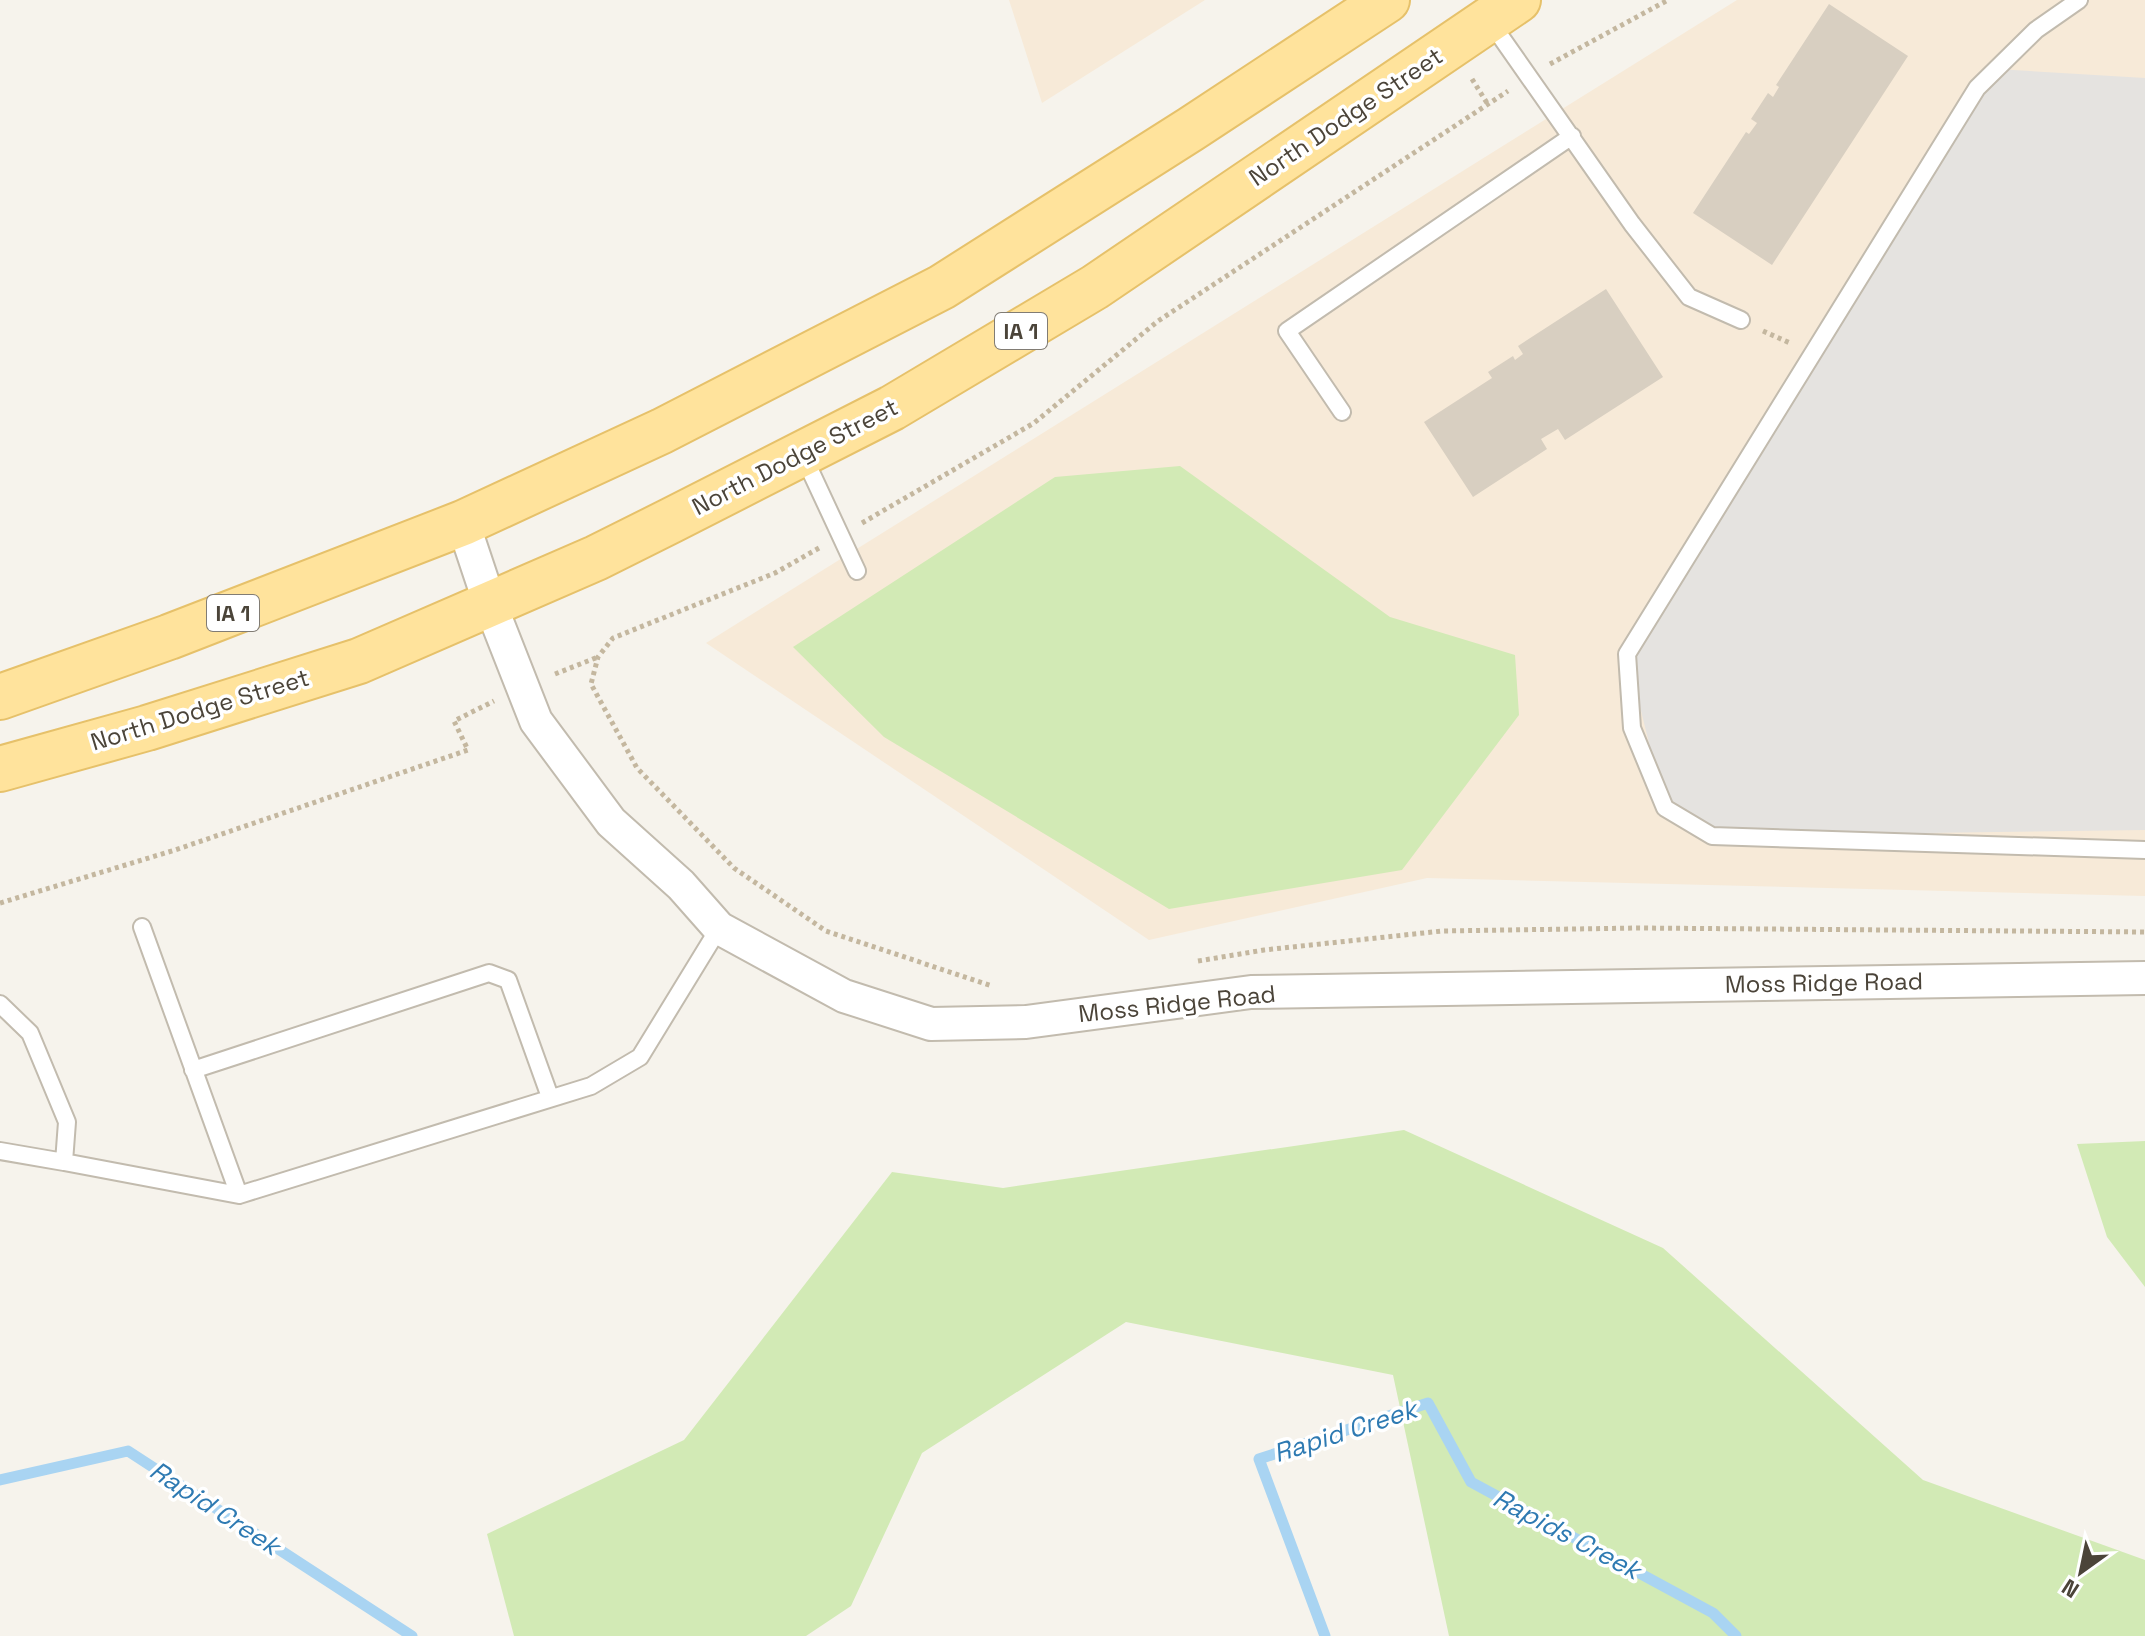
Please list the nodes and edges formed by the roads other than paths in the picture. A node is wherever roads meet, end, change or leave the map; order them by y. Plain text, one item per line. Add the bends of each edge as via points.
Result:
1 (1387, 0) edge
2 (2079, 0) edge
3 (1494, 6) edge
4 (1572, 136) junction
5 (1741, 320) road end
6 (1342, 412) dead end
7 (802, 453) junction
8 (463, 523) junction
9 (857, 571) dead end
10 (490, 604) junction
11 (0, 697) edge
12 (0, 769) edge
13 (2145, 850) edge
14 (142, 927) dead end
15 (719, 928) junction
16 (2145, 978) edge
17 (0, 1004) edge
18 (193, 1070) junction
19 (550, 1097) junction
20 (0, 1151) edge
21 (64, 1162) junction
22 (239, 1195) junction

1 - 8 main road, IA 1 via 942,287 662,431
2 - 13 lane via 2036,30 1977,88 1627,654 1632,728 1665,808 1712,836
3 - 4 lane
3 - 7 main road, North Dodge Street / IA 1 via 1095,287 892,408
4 - 5 lane via 1689,297
4 - 6 lane via 1287,331
7 - 9 lane
7 - 10 main road, North Dodge Street / IA 1 via 596,558
8 - 10 street, Moss Ridge Road
8 - 11 main road, IA 1
10 - 12 main road, North Dodge Street via 359,661
10 - 15 street, Moss Ridge Road via 536,721 611,822 681,885
14 - 18 lane
15 - 16 street, Moss Ridge Road via 844,996 931,1024 1026,1022 1251,992
15 - 19 lane via 640,1057 591,1086
17 - 21 lane via 30,1033 67,1122
18 - 19 lane via 489,973 508,980
18 - 22 lane
19 - 22 lane
20 - 21 lane
21 - 22 lane

